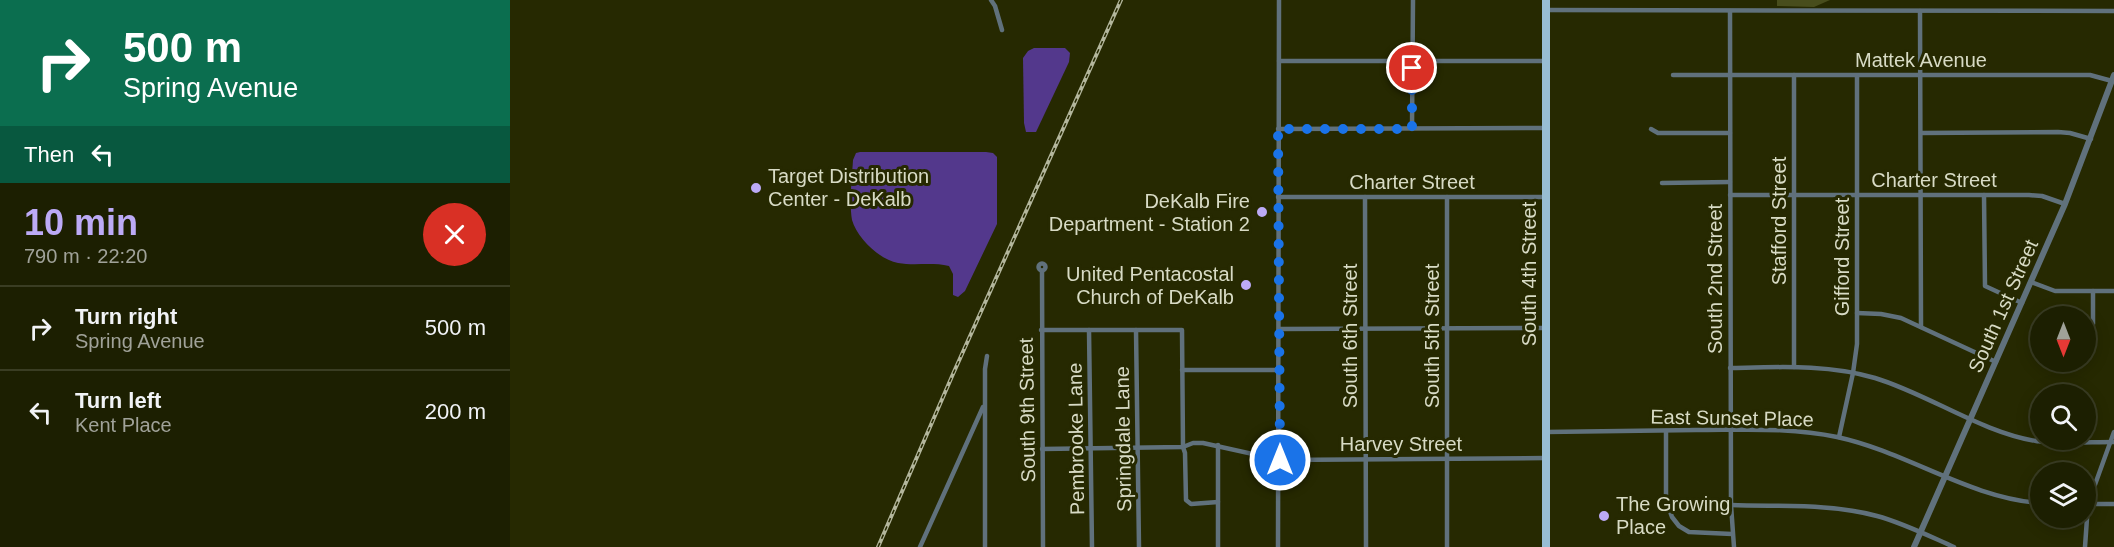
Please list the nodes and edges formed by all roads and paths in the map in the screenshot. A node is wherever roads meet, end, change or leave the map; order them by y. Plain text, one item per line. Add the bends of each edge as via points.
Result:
1 (991, 0) edge
2 (1279, 0) edge
3 (1413, 0) edge
4 (1546, 0) edge
5 (1546, 10) junction
6 (2114, 10) edge
7 (1730, 11) junction
8 (1920, 11) junction
9 (1002, 30) dead end
10 (1279, 61) junction
11 (1412, 61) junction
12 (1546, 61) junction
13 (1730, 74) junction
14 (1673, 75) dead end
15 (1794, 75) junction
16 (1920, 75) junction
17 (1857, 76) junction
18 (2113, 78) edge
19 (1546, 128) junction
20 (1278, 129) junction
21 (1412, 129) junction
22 (1651, 129) dead end
23 (1730, 133) junction
24 (1920, 133) junction
25 (2091, 139) junction
26 (1730, 182) junction
27 (1662, 183) dead end
28 (1731, 195) junction
29 (1794, 195) junction
30 (1856, 195) junction
31 (1920, 195) junction
32 (1984, 195) junction
33 (1545, 196) junction
34 (1278, 197) junction
35 (1365, 197) junction
36 (1447, 197) junction
37 (2065, 204) junction
38 (1042, 272) dead end
39 (2031, 282) junction
40 (2093, 291) junction
41 (2114, 291) edge
42 (2022, 303) junction
43 (2093, 306) edge
44 (1857, 313) junction
45 (1921, 327) junction
46 (1279, 328) junction
47 (1447, 328) junction
48 (1546, 328) junction
49 (1365, 329) junction
50 (1041, 330) junction
51 (1089, 330) junction
52 (1136, 330) junction
53 (987, 356) dead end
54 (1996, 362) junction
55 (1794, 367) junction
56 (1730, 368) junction
57 (1279, 369) junction
58 (1182, 370) junction
59 (1853, 373) junction
60 (985, 403) junction
61 (1972, 418) junction
62 (1731, 430) junction
63 (1666, 431) junction
64 (1546, 432) junction
65 (2114, 432) edge
66 (1839, 437) junction
67 (2030, 439) edge
68 (2096, 442) edge
69 (2112, 442) edge
70 (1218, 445) junction
71 (1183, 447) junction
72 (1042, 448) junction
73 (1090, 448) junction
74 (1138, 448) junction
75 (1546, 458) junction
76 (1366, 459) junction
77 (1447, 459) junction
78 (1280, 460) junction
79 (1946, 475) junction
80 (2096, 480) edge
81 (1218, 502) junction
82 (2030, 502) edge
83 (2096, 504) edge
84 (2114, 504) edge
85 (1731, 505) junction
86 (2085, 528) edge
87 (1920, 532) junction
88 (1732, 534) junction
89 (920, 547) edge
90 (985, 547) edge
91 (1043, 547) edge
92 (1092, 547) edge
93 (1139, 547) edge
94 (1218, 547) edge
95 (1278, 547) edge
96 (1366, 547) edge
97 (1447, 547) edge
98 (1546, 547) edge
99 (1734, 547) edge
100 (1914, 547) edge
101 (1953, 547) edge
102 (2085, 547) edge

1 - 9 street
2 - 10 street
3 - 11 street
4 - 5 main road, South 4th Street
5 - 7 street
5 - 12 main road, South 4th Street
6 - 8 street
7 - 8 street
7 - 13 street, South 2nd Street
8 - 16 street
10 - 11 street
10 - 20 street
11 - 12 street
11 - 21 street
12 - 19 main road, South 4th Street
13 - 14 street, Mattek Avenue
13 - 15 street, Mattek Avenue
13 - 23 street, South 2nd Street
15 - 17 street, Mattek Avenue
15 - 29 street, Stafford Street
16 - 17 street, Mattek Avenue
16 - 18 street, Mattek Avenue
16 - 24 street
17 - 30 street, Gifford Street
18 - 25 street, South 1st Street
19 - 21 street
19 - 33 main road, South 4th Street
20 - 21 street
20 - 34 street
22 - 23 street via 1658,133
23 - 26 street, South 2nd Street
24 - 25 street via 2064,133
24 - 31 street
25 - 37 street, South 1st Street
26 - 27 street
26 - 28 street, South 2nd Street
28 - 29 street, Charter Street
28 - 56 street, South 2nd Street
29 - 30 street, Charter Street
29 - 55 street, Stafford Street
30 - 31 street, Charter Street
30 - 44 street, Gifford Street
31 - 32 street, Charter Street
31 - 45 street
32 - 37 street, Charter Street via 2042,196
32 - 42 street via 1985,286
33 - 36 street, Charter Street
33 - 48 main road, South 4th Street
34 - 35 street, Charter Street
34 - 46 street
35 - 36 street, Charter Street
35 - 49 street, South 6th Street
36 - 47 street, South 5th Street
37 - 39 street, South 1st Street
38 - 50 street, South 9th Street
39 - 40 street via 2055,291
39 - 42 street, South 1st Street
40 - 41 street
40 - 43 street
42 - 54 street, South 1st Street
44 - 45 street via 1886,315
44 - 59 street, Gifford Street
45 - 54 street
46 - 49 street
46 - 57 street
47 - 48 street
47 - 49 street
47 - 77 street, South 5th Street
48 - 64 main road, South 4th Street
49 - 76 street, South 6th Street
50 - 51 street
50 - 72 street, South 9th Street
51 - 52 street
51 - 73 street, Pembrooke Lane
52 - 58 street via 1182,330
52 - 74 street, Springdale Lane
53 - 60 street
54 - 61 street, South 1st Street
55 - 56 street
55 - 59 street
56 - 62 street, South 2nd Street
57 - 58 street
57 - 78 street
58 - 71 street
59 - 61 street via 1896,385
59 - 66 street, Gifford Street
60 - 89 street
60 - 90 street
61 - 67 street
61 - 79 street, South 1st Street
62 - 63 street, East Sunset Place
62 - 66 street, East Sunset Place via 1791,430
62 - 85 street, South 2nd Street
63 - 64 street, East Sunset Place
63 - 88 street via 1666,500 1672,517 1689,532
64 - 75 main road, South 4th Street
65 - 69 street
66 - 79 street, East Sunset Place via 1885,450
68 - 69 street
69 - 80 street
70 - 71 street, Harvey Street via 1197,443
70 - 78 street, Harvey Street
70 - 81 street
71 - 74 street, Harvey Street
71 - 81 street via 1187,502
72 - 73 street, Harvey Street
72 - 91 street, South 9th Street
73 - 74 street, Harvey Street
73 - 92 street, Pembrooke Lane
74 - 93 street, Springdale Lane
75 - 77 street, Harvey Street
75 - 98 main road, South 4th Street
76 - 77 street, Harvey Street
76 - 78 street, Harvey Street
76 - 96 street, South 6th Street
77 - 97 street, South 5th Street
78 - 95 street
79 - 82 street, East Sunset Place via 1984,492
79 - 87 street, South 1st Street
81 - 94 street
83 - 84 street
85 - 87 street via 1850,510
85 - 88 street, South 2nd Street
86 - 102 street
87 - 100 street, South 1st Street
87 - 101 street
88 - 99 street, South 2nd Street

